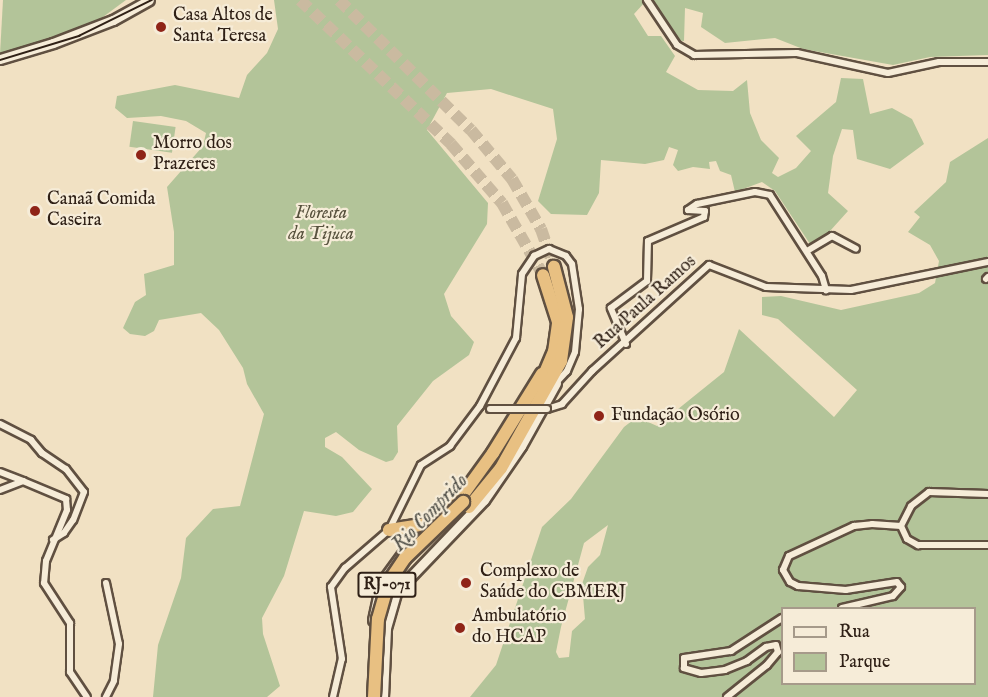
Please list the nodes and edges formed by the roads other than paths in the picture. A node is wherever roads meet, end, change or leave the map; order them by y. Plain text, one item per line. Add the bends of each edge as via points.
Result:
1 (149, 0) edge
2 (647, 0) edge
3 (0, 59) edge
4 (988, 62) edge
5 (856, 249) dead end
6 (807, 251) junction
7 (988, 262) edge
8 (554, 267) tunnel mouth
9 (543, 275) tunnel mouth
10 (826, 290) junction
11 (566, 303) junction
12 (626, 344) junction
13 (554, 352) junction
14 (556, 383) junction
15 (480, 406) junction
16 (0, 424) edge
17 (493, 453) junction
18 (0, 472) edge
19 (22, 481) junction
20 (0, 490) edge
21 (988, 494) edge
22 (466, 505) junction
23 (451, 511) junction
24 (462, 522) junction
25 (901, 526) junction
26 (389, 530) junction
27 (52, 540) junction
28 (988, 545) edge
29 (106, 584) dead end
30 (850, 607) edge
31 (781, 619) edge
32 (87, 697) edge
33 (106, 697) edge
34 (333, 697) edge
35 (369, 697) edge
36 (374, 697) edge
37 (382, 697) edge
38 (727, 697) edge

1 - 3 main road via 73,36
2 - 4 street via 676,45 694,55 797,53 888,73 939,62
5 - 6 street via 832,236
6 - 10 street
6 - 12 street via 774,200 764,192 691,206 689,212 704,210 706,214 648,241 649,278 611,308
7 - 10 street, Rua Paula Ramos via 851,290
8 - 11 highway
9 - 13 highway via 556,313
10 - 12 street, Rua Paula Ramos via 766,287 710,265
11 - 14 highway via 571,343
11 - 22 highway via 566,344 558,368 501,468
12 - 15 street, Rua Paula Ramos, bridge via 592,371 562,405 547,409
13 - 17 highway
13 - 22 highway via 503,449
14 - 15 street via 567,371 575,352 579,309 572,264 566,256 549,249 529,261 522,274 516,338
14 - 24 main road via 504,474
15 - 26 street via 450,446 419,468
16 - 27 street via 31,440 66,469 82,489 83,501 73,520 64,533
17 - 23 highway
17 - 26 highway via 432,520 416,527
18 - 19 street
19 - 20 street
19 - 27 street via 66,499 67,510
21 - 25 street via 929,492 910,506
22 - 36 highway, RJ-071, bridge via 405,558 388,583 378,619
22 - 37 highway, RJ-071 via 411,562 392,591 383,634
23 - 24 main road
23 - 35 main road via 399,558 381,584 373,621
24 - 37 main road via 396,592 386,627
25 - 28 street via 907,539 918,545
25 - 30 street via 854,526 789,556 783,570 790,582 798,586 846,590 897,582 901,587 893,596
26 - 34 street via 345,568 331,587 342,659
27 - 32 street via 44,583 70,623 70,672
29 - 33 street via 119,644 114,681
31 - 38 street via 731,651 684,658 684,668 701,673 725,670 747,661 766,646 776,645 778,652 767,665

